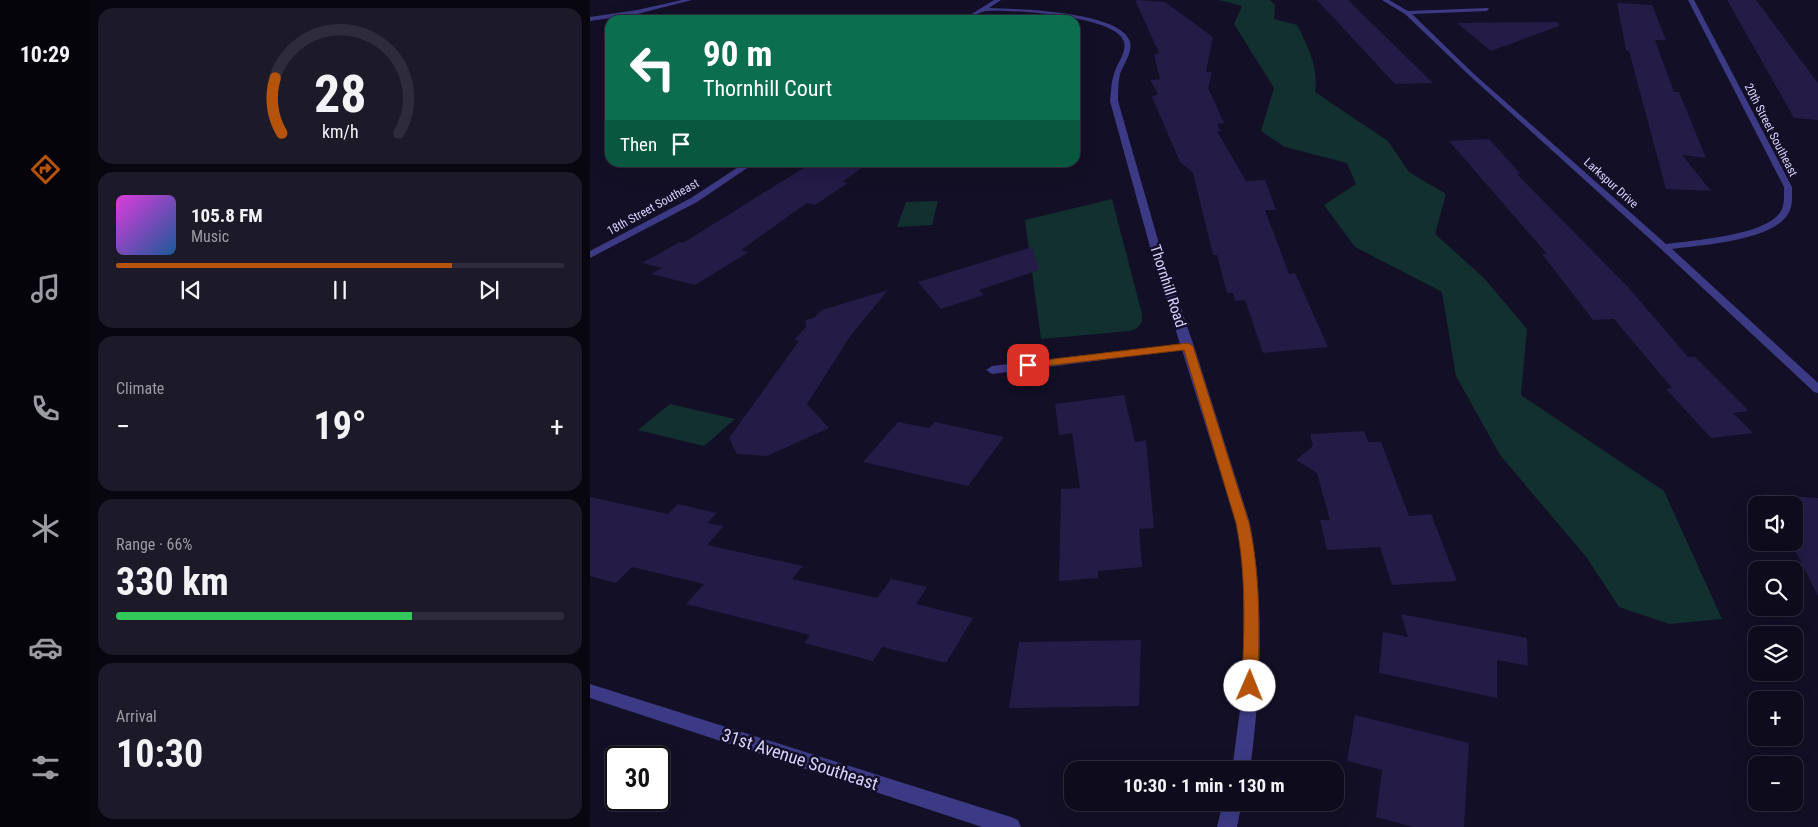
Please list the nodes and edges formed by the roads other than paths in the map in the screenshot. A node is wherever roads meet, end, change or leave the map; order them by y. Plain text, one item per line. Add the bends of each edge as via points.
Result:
1 (689, 0) edge
2 (998, 0) edge
3 (1386, 0) edge
4 (1691, 0) edge
5 (984, 9) junction
6 (1487, 9) dead end
7 (1407, 13) junction
8 (617, 15) edge
9 (974, 15) edge
10 (1061, 15) edge
11 (605, 17) edge
12 (1080, 18) edge
13 (590, 19) edge
14 (744, 167) edge
15 (1664, 248) junction
16 (590, 255) edge
17 (1188, 346) junction
18 (992, 370) dead end
19 (1818, 389) edge
20 (590, 691) edge
21 (1241, 761) edge
22 (1231, 811) edge
23 (1011, 827) edge
24 (1227, 827) edge

1 - 8 street
2 - 5 street
3 - 7 street, Larkspur Drive
4 - 15 street, 20th Street Southeast via 1788,187 1788,205 1782,216 1771,225 1752,232
5 - 9 street
5 - 10 street, Thornhill Road
6 - 7 street
7 - 15 street, Larkspur Drive
11 - 13 street
12 - 17 street, Thornhill Road via 1119,30 1126,38 1114,101 1157,254
14 - 16 street, 18th Street Southeast via 686,205
15 - 19 street, Larkspur Drive
17 - 18 street
17 - 21 street, Thornhill Road via 1243,523 1248,550 1250,686
20 - 23 street, 31st Avenue Southeast
22 - 24 street

